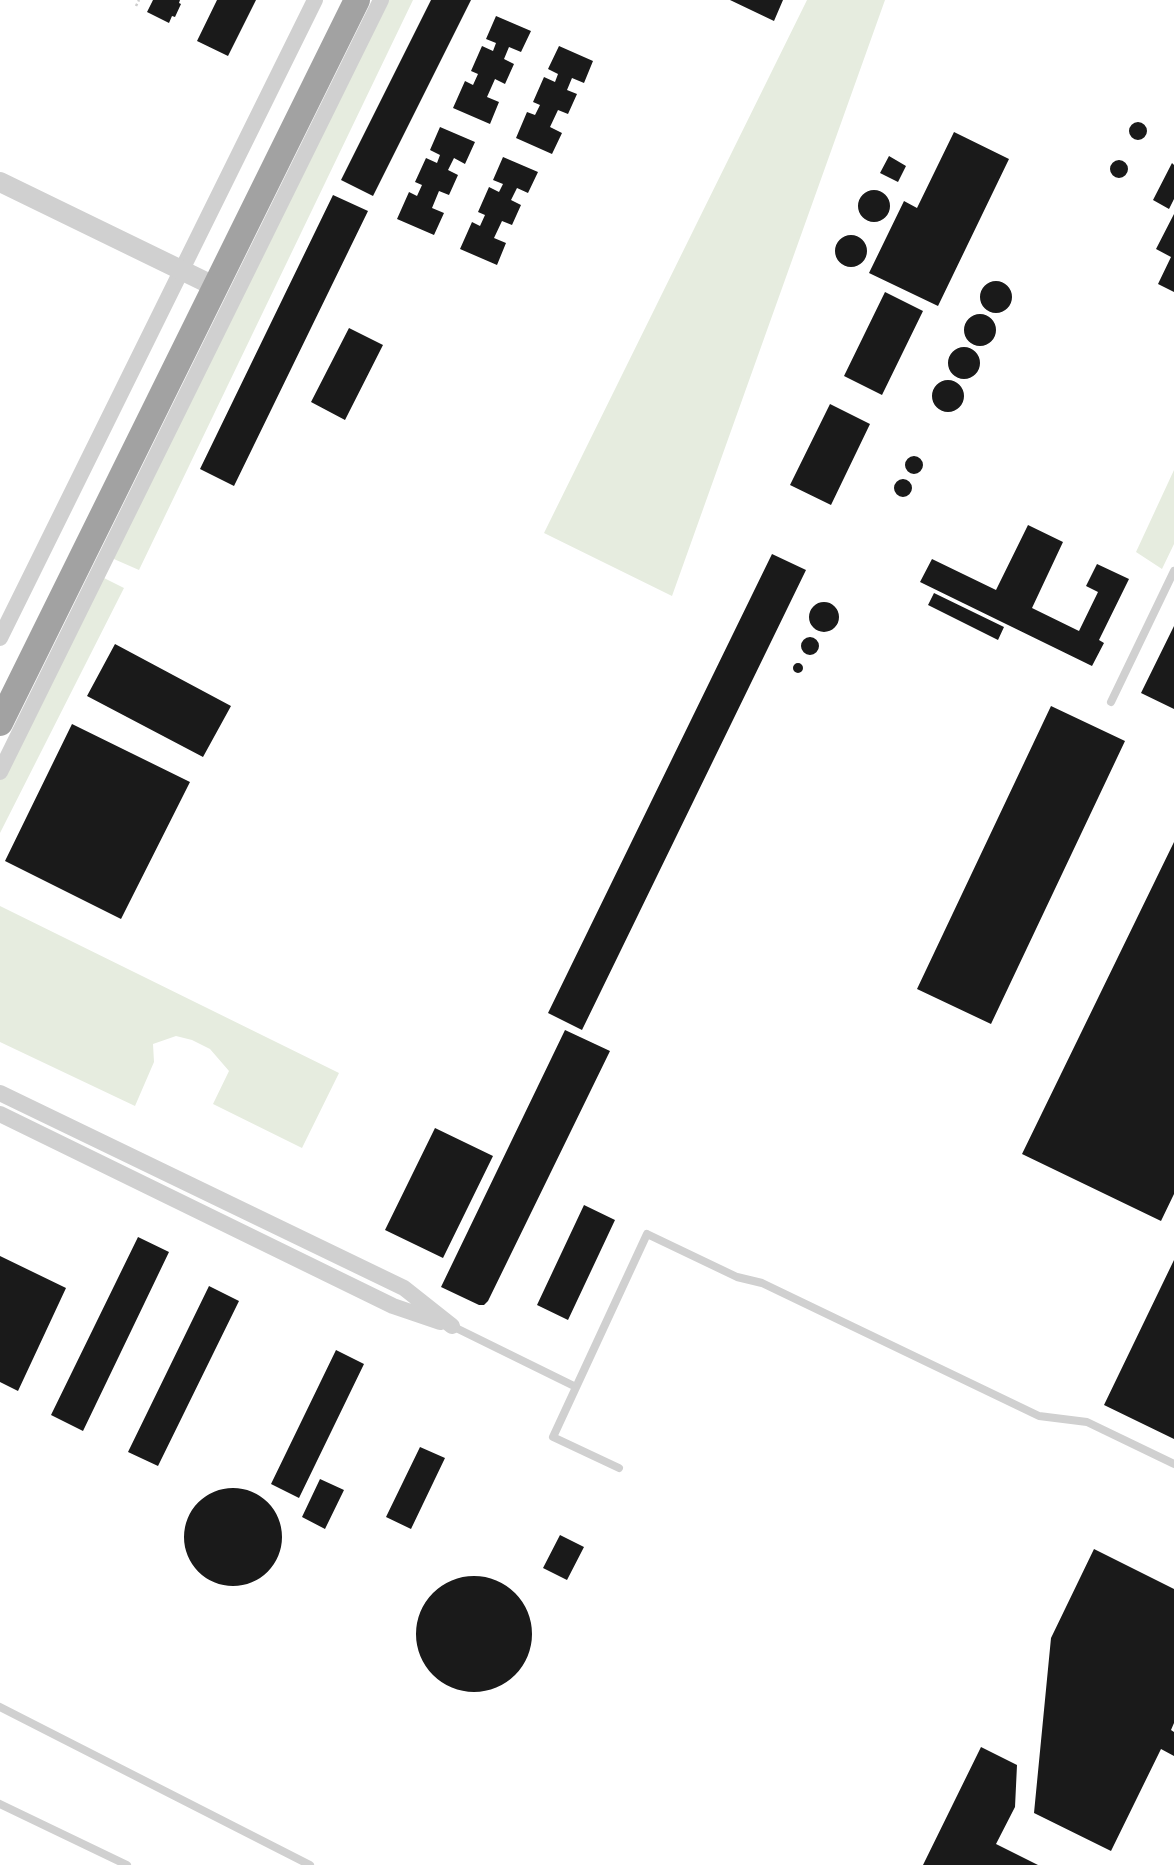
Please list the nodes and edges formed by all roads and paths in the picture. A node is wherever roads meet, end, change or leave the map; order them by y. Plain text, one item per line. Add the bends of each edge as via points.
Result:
1 (139, 0) edge
2 (315, 0) edge
3 (338, 0) edge
4 (357, 0) edge
5 (381, 0) edge
6 (136, 6) dead end
7 (0, 182) edge
8 (199, 279) junction
9 (1174, 571) edge
10 (0, 638) edge
11 (0, 684) edge
12 (1111, 702) dead end
13 (0, 723) edge
14 (0, 772) edge
15 (0, 1093) edge
16 (0, 1114) edge
17 (452, 1326) junction
18 (576, 1387) junction
19 (1174, 1464) edge
20 (619, 1468) dead end
21 (0, 1707) edge
22 (0, 1804) edge
23 (127, 1865) edge
24 (310, 1865) edge

1 - 6 path
2 - 8 street
3 - 8 highway
4 - 8 highway
5 - 14 street
7 - 8 street
8 - 10 street
8 - 11 highway
8 - 13 highway
9 - 12 lane
15 - 17 street via 404,1288
16 - 17 street via 393,1306
17 - 18 lane
18 - 19 lane via 647,1234 737,1277 762,1283 1039,1416 1087,1422
18 - 20 lane via 553,1437
21 - 24 lane
22 - 23 lane

